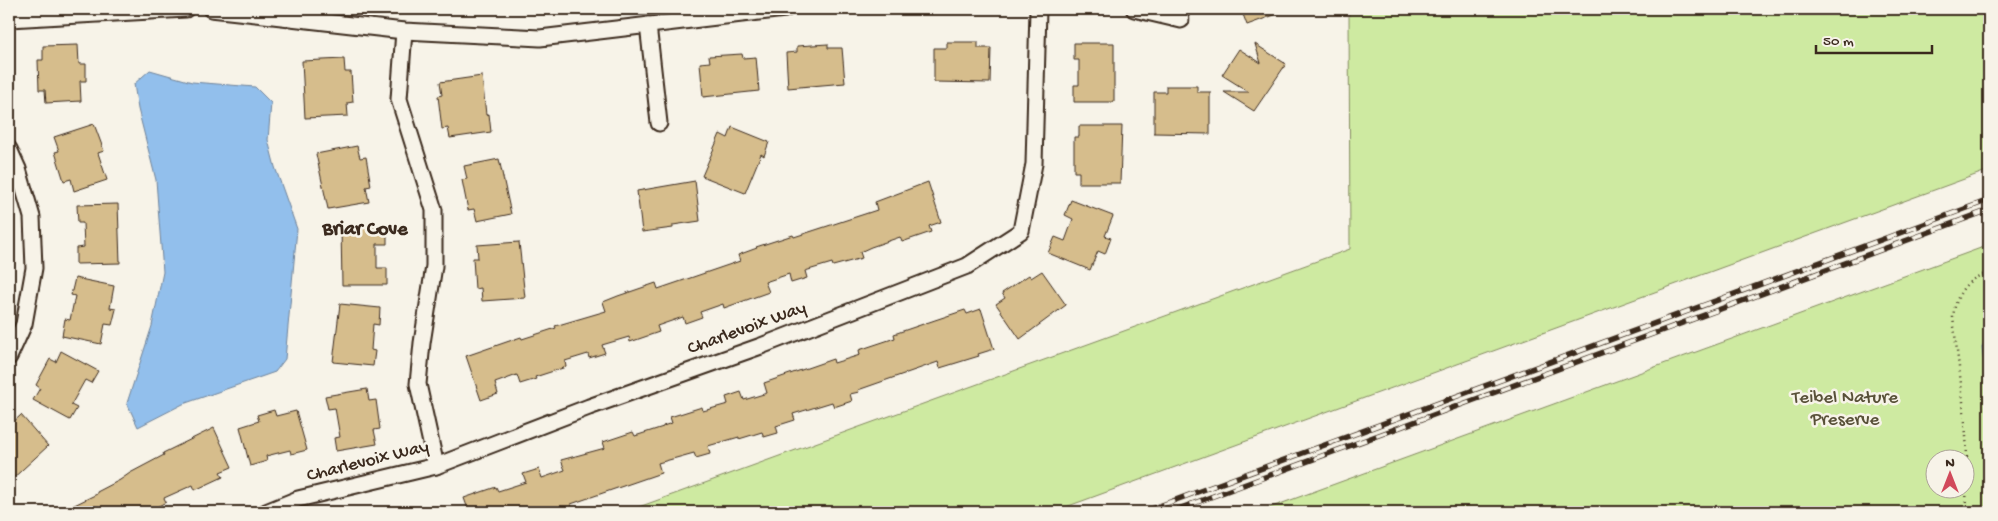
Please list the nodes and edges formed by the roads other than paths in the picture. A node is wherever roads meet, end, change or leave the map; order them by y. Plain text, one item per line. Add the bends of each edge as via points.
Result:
1 (186, 9) edge
2 (211, 9) edge
3 (785, 9) edge
4 (1038, 9) edge
5 (1134, 9) edge
6 (9, 19) edge
7 (1181, 20) dead end
8 (648, 25) junction
9 (404, 31) junction
10 (659, 124) dead end
11 (9, 149) edge
12 (9, 358) edge
13 (436, 466) junction
14 (266, 512) edge

1 - 6 street
2 - 9 street
3 - 8 street
4 - 13 street, Charlevoix Way via 1034,164 1021,231 967,266
5 - 7 street
8 - 9 street via 540,38
8 - 10 street
9 - 13 street via 399,99 434,210 434,266 418,384
11 - 12 street via 32,216 34,268 24,324
13 - 14 street, Charlevoix Way via 298,499

